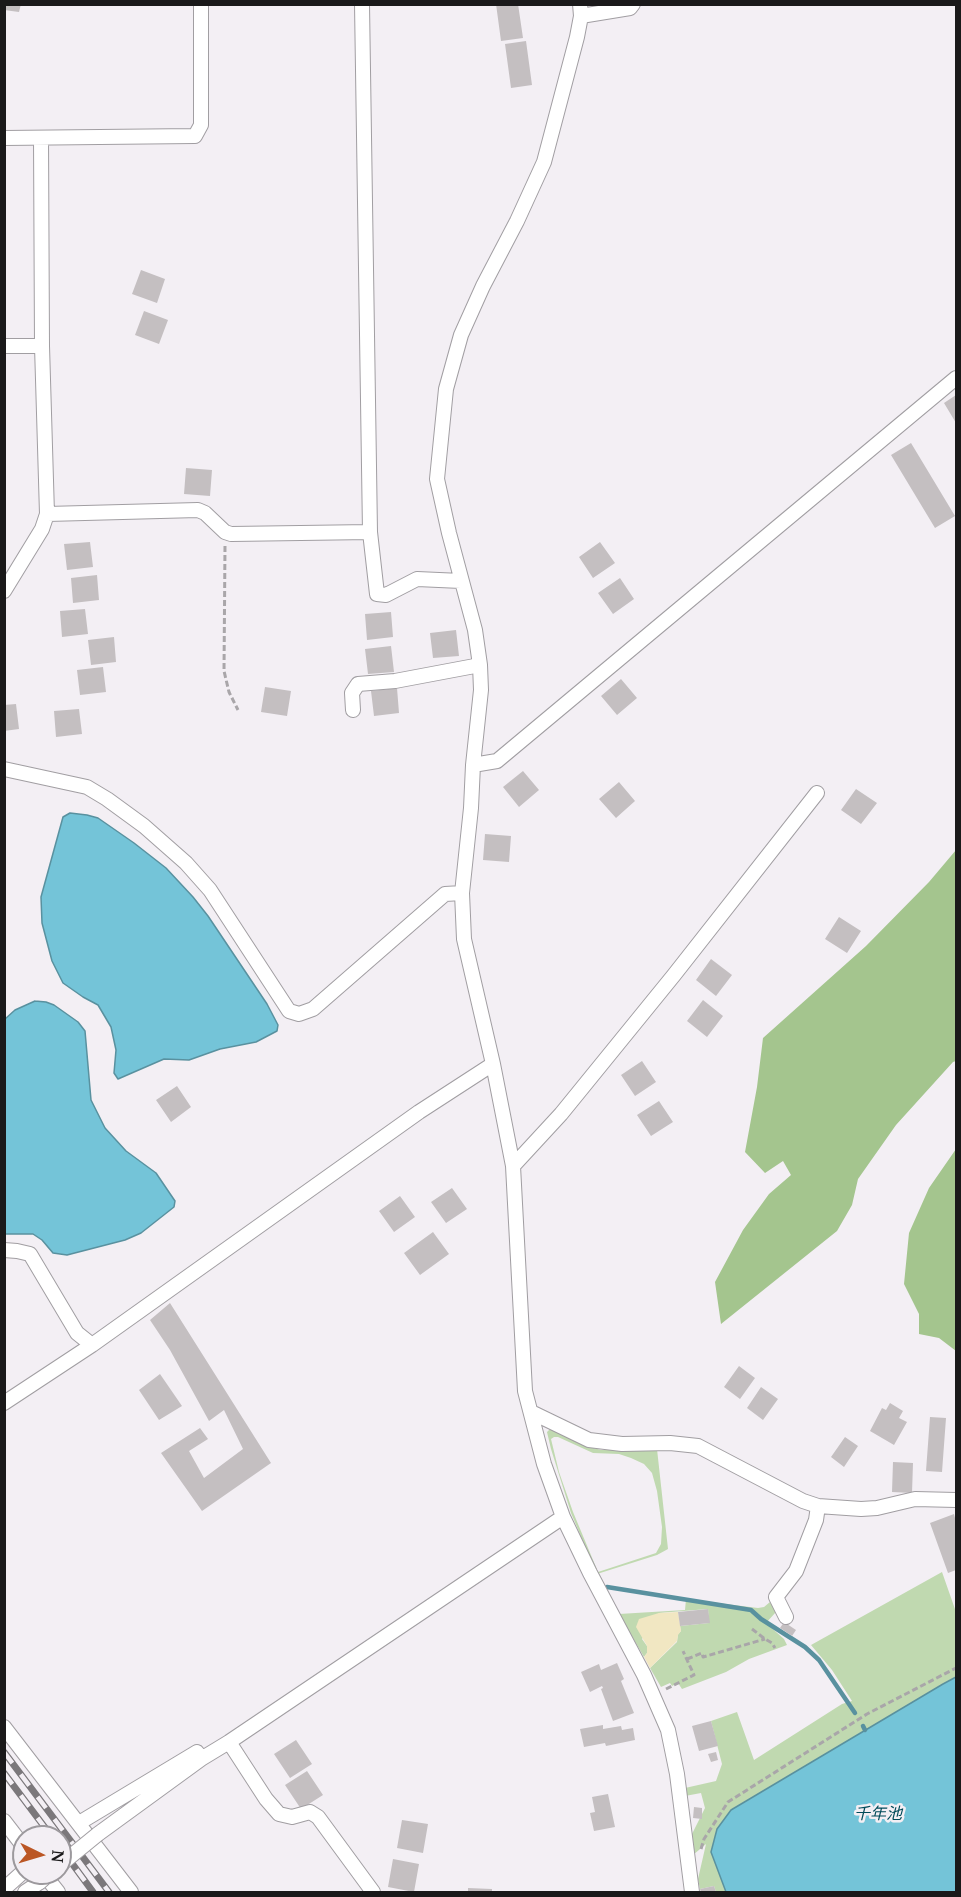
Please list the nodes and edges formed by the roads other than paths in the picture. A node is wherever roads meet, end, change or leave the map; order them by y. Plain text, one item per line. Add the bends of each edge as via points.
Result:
1 (201, 4) edge
2 (363, 4) edge
3 (633, 4) edge
4 (581, 10) edge
5 (4, 138) edge
6 (41, 138) junction
7 (4, 346) edge
8 (42, 346) junction
9 (957, 378) edge
10 (47, 514) junction
11 (370, 532) junction
12 (461, 581) junction
13 (4, 591) edge
14 (480, 664) junction
15 (353, 710) dead end
16 (473, 765) junction
17 (4, 769) edge
18 (817, 793) dead end
19 (462, 892) junction
20 (493, 1064) junction
21 (513, 1166) junction
22 (4, 1250) edge
23 (92, 1345) junction
24 (4, 1403) edge
25 (531, 1412) junction
26 (957, 1500) edge
27 (818, 1506) junction
28 (563, 1517) junction
29 (786, 1617) dead end
30 (4, 1727) edge
31 (229, 1742) junction
32 (201, 1759) junction
33 (79, 1823) junction
34 (72, 1855) edge
35 (131, 1893) edge
36 (373, 1893) edge
37 (692, 1893) edge

1 - 6 street via 201,125 195,136
2 - 11 street
3 - 4 street via 630,8
4 - 12 street via 544,162 461,335 446,389 437,479
5 - 6 street
6 - 8 street
7 - 8 street
8 - 10 street
9 - 16 street via 497,761
10 - 11 street via 198,510 231,534
10 - 13 street
11 - 12 street via 377,594 386,595 417,579
12 - 14 street
14 - 15 street via 395,681 358,684 352,693
14 - 16 street
16 - 19 street
17 - 19 street via 87,787 144,826 210,890 289,1011 299,1014 312,1009 445,894
18 - 21 street via 561,1114
19 - 20 street via 464,939
20 - 21 street
20 - 23 street via 419,1112
21 - 25 street via 525,1391
22 - 23 street via 30,1254 77,1333
23 - 24 street
25 - 27 street via 589,1440 698,1446
25 - 28 street
26 - 27 street via 915,1500 861,1509
27 - 29 street via 796,1571 776,1597
28 - 31 street
28 - 37 street via 668,1730
30 - 33 street
31 - 32 street
31 - 36 street via 279,1814 292,1817 310,1812 318,1817
32 - 33 street via 197,1752
32 - 34 street, bridge
33 - 35 street

